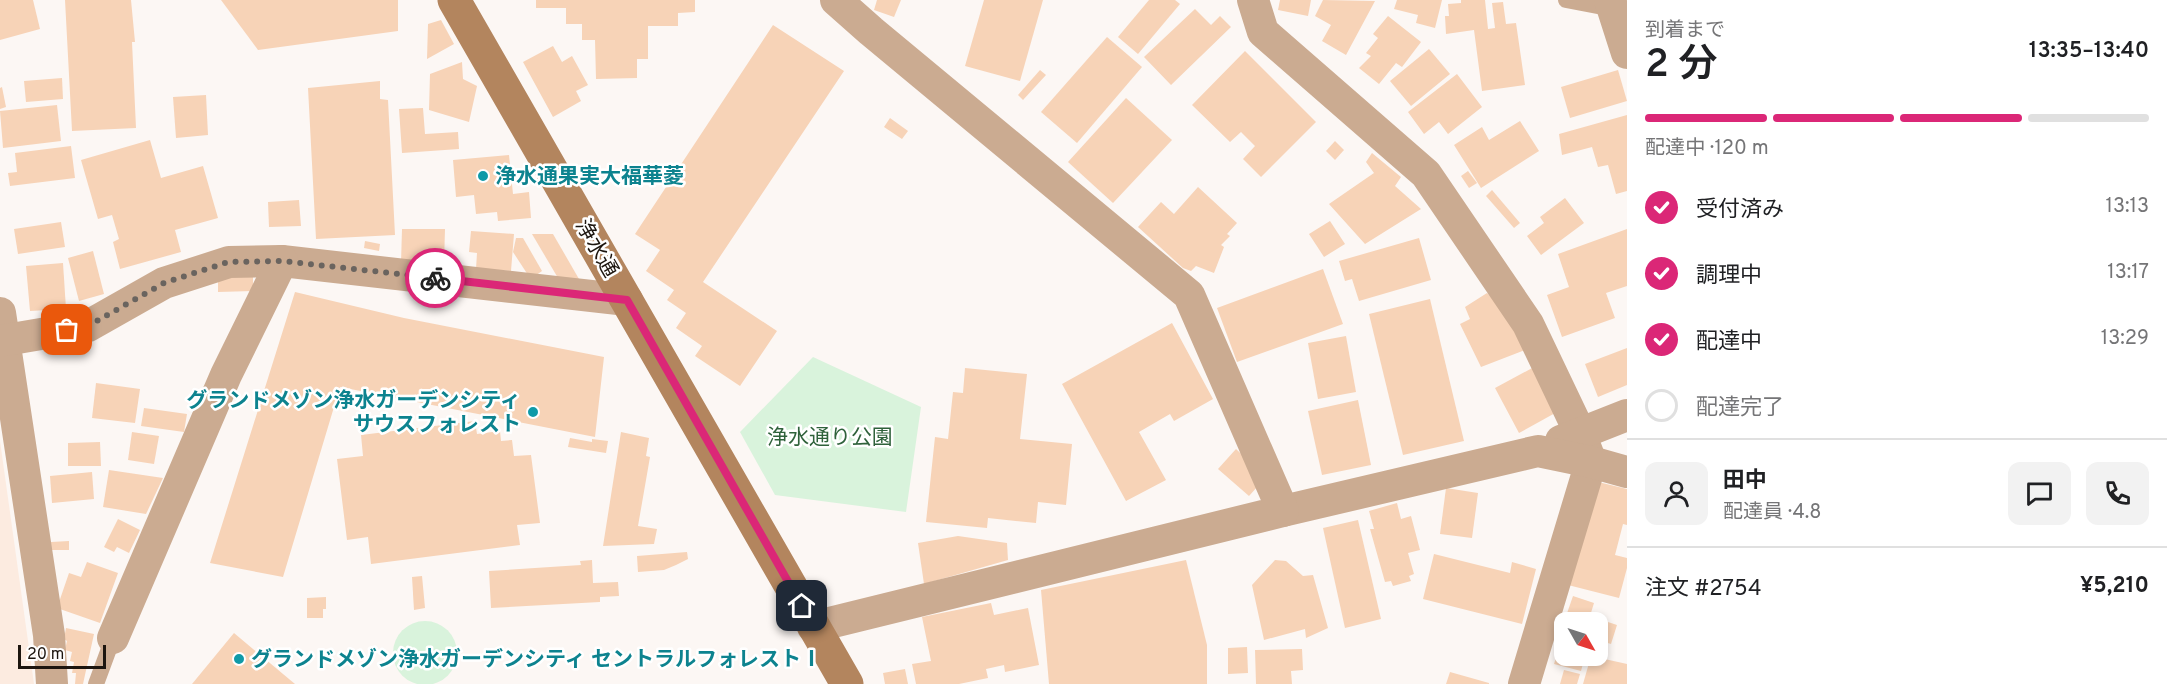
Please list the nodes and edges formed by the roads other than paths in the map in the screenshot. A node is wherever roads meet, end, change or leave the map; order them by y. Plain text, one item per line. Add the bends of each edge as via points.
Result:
1 (454, 0) edge
2 (837, 0) edge
3 (1253, 0) edge
4 (1566, 0) edge
5 (1617, 6) edge
6 (1627, 53) edge
7 (282, 261) junction
8 (627, 300) junction
9 (1, 332) edge
10 (1627, 415) edge
11 (1586, 448) junction
12 (1627, 472) edge
13 (1283, 511) junction
14 (813, 627) junction
15 (113, 638) joint
16 (52, 684) edge
17 (96, 684) edge
18 (847, 684) edge
19 (1524, 684) edge

1 - 8 street, 浄水通
2 - 13 street via 1189,295
3 - 11 street via 1263,32 1426,174 1528,324
4 - 5 lane
5 - 6 street
7 - 8 street
7 - 9 street via 228,262 164,283 88,326
7 - 15 street via 226,375
8 - 14 street, 浄水通
9 - 16 street via 49,634
10 - 11 street
11 - 12 street
11 - 13 street via 1538,451
11 - 19 street
13 - 14 street
14 - 18 street, 浄水通
15 - 17 lane

